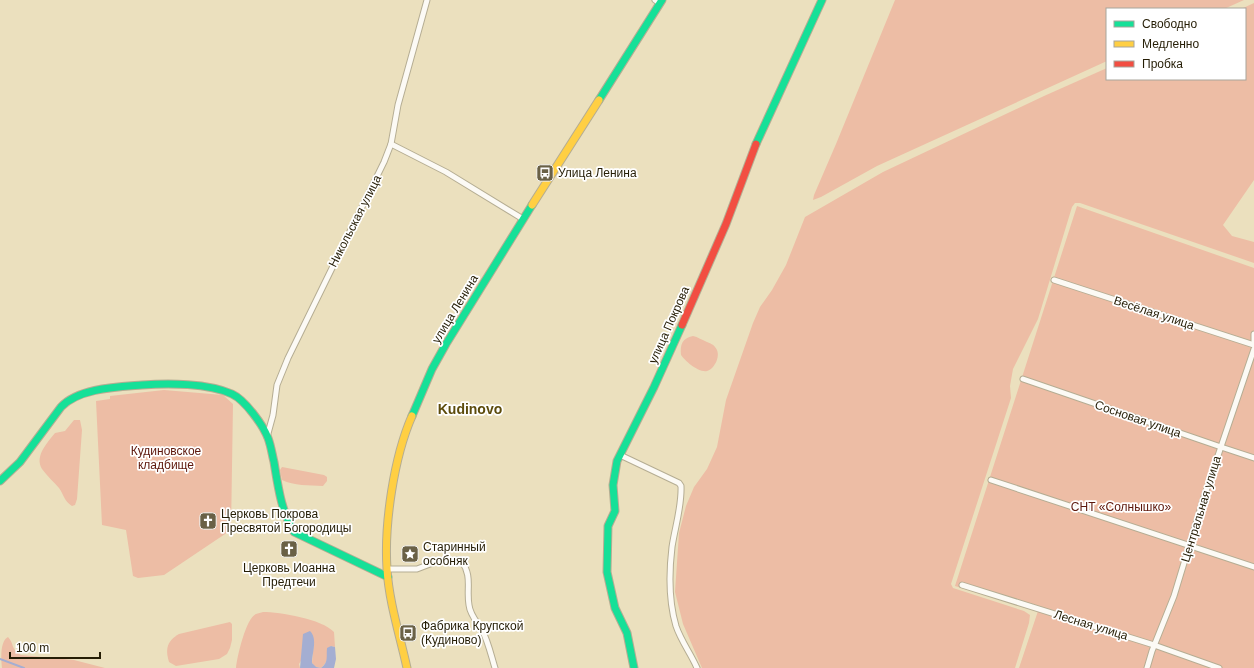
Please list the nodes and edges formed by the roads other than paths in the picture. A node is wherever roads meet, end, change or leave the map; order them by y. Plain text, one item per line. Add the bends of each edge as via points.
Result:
1 (427, 0) edge
2 (822, 0) edge
3 (659, 1) edge
4 (391, 144) junction
5 (523, 219) junction
6 (1054, 280) dead end
7 (1254, 334) edge
8 (1254, 342) edge
9 (1254, 346) edge
10 (1254, 349) edge
11 (1023, 379) dead end
12 (267, 437) junction
13 (1221, 448) junction
14 (620, 455) junction
15 (1254, 458) edge
16 (0, 480) edge
17 (992, 480) dead end
18 (1189, 547) junction
19 (1254, 567) edge
20 (387, 573) junction
21 (962, 585) dead end
22 (1154, 645) junction
23 (407, 668) edge
24 (495, 668) edge
25 (634, 668) edge
26 (697, 668) edge
27 (1147, 668) edge
28 (1219, 668) edge

1 - 4 street, Никольская улица via 398,105
2 - 14 street, улица Покрова via 756,144 726,224 654,387
3 - 5 street, улица Ленина
4 - 5 street via 446,172
4 - 12 street, Никольская улица via 375,183 335,260 276,385 273,415
5 - 20 street, улица Ленина via 432,369 409,423 400,452 393,490 387,531
6 - 9 street, Весёлая улица
7 - 8 street
10 - 13 street, Центральная улица
11 - 13 street, Сосновая улица
12 - 16 street via 239,398 224,391 183,384 123,387 86,393 66,402 24,458
12 - 20 street via 286,516 294,532
13 - 15 street, Сосновая улица
13 - 18 street, Центральная улица
14 - 25 street, улица Покрова via 613,485 615,511 608,526 607,572 615,608 627,633
14 - 26 street via 679,482 682,486 670,568 673,612 677,628
17 - 18 street
18 - 19 street
18 - 22 street, Центральная улица via 1174,596
20 - 23 street, улица Ленина
20 - 24 street via 417,569 438,561 461,560 468,573 468,604 482,630
21 - 22 street, Лесная улица
22 - 27 street, Центральная улица
22 - 28 street, Лесная улица

